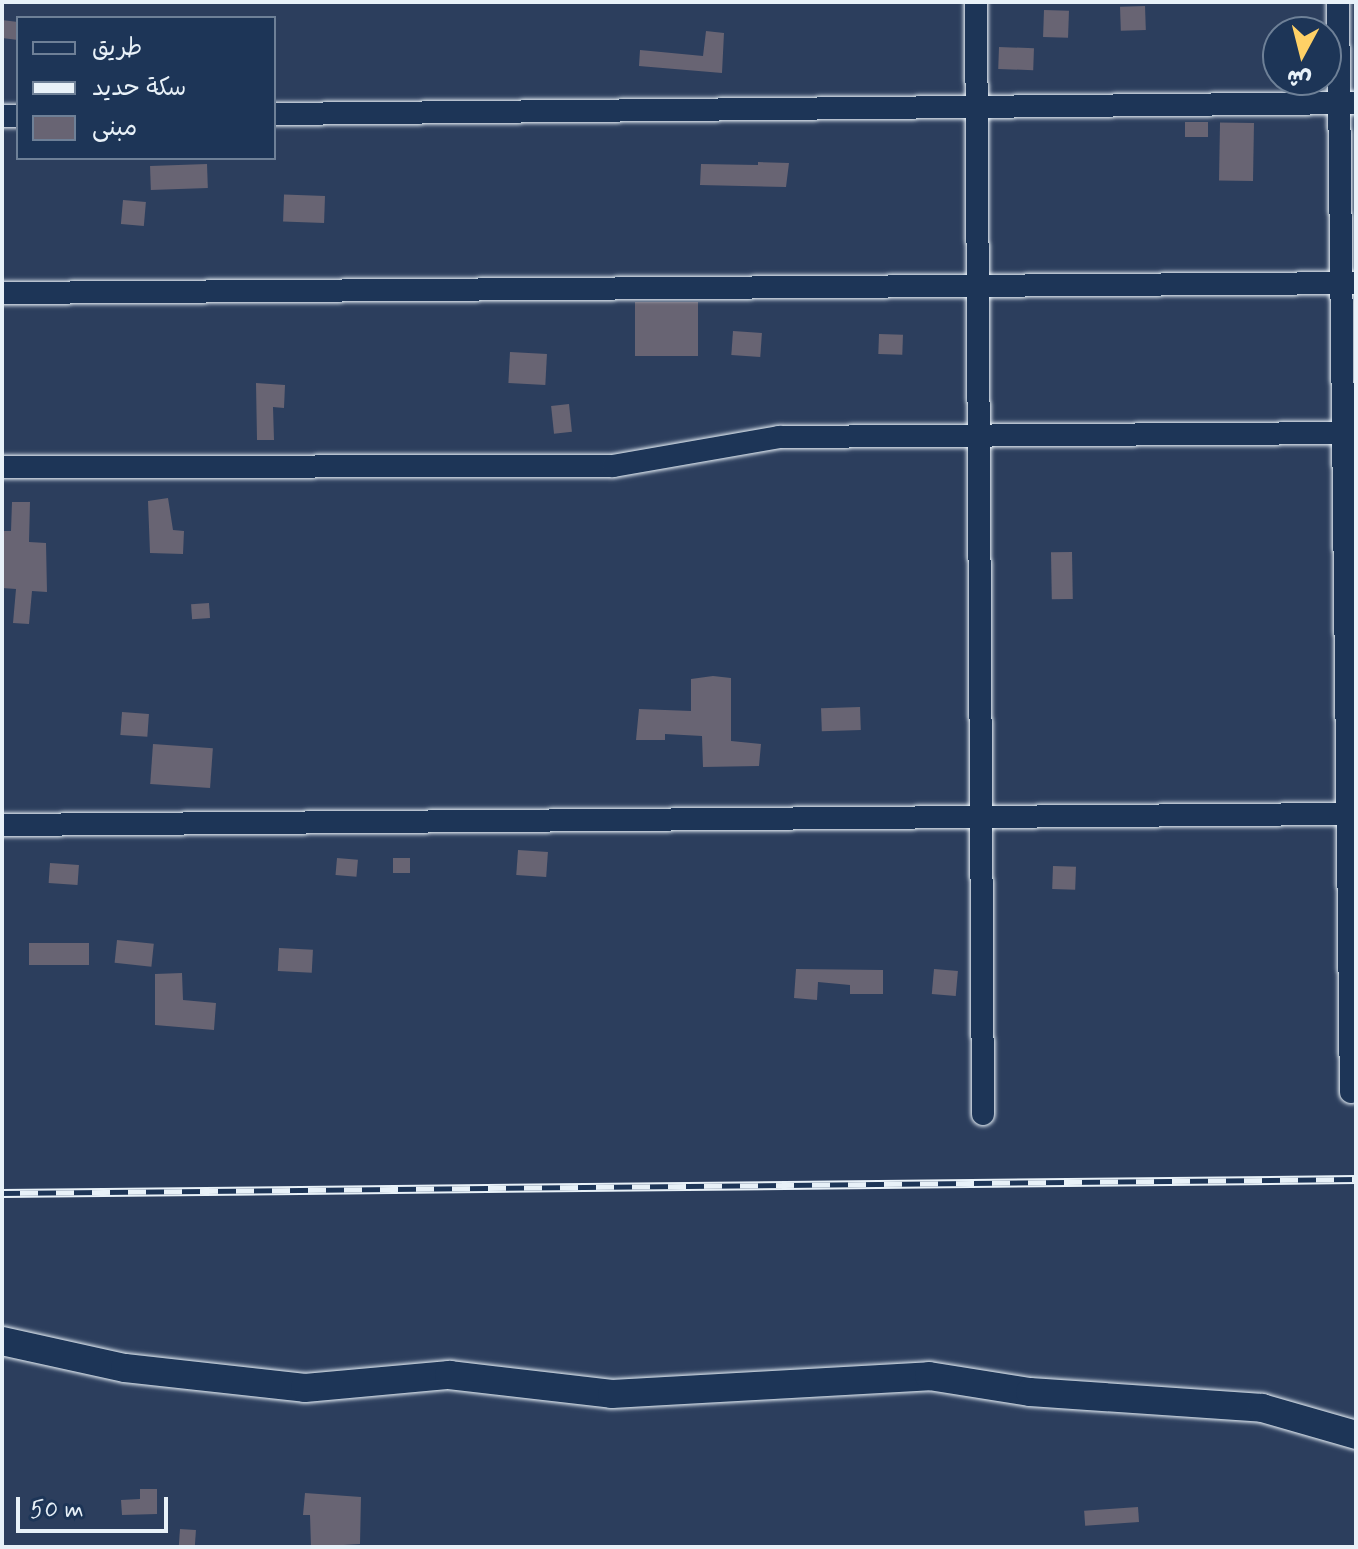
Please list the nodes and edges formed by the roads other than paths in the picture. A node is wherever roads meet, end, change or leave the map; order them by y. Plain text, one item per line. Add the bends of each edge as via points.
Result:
1 (976, 2) edge
2 (1338, 2) edge
3 (1348, 103) edge
4 (976, 107) junction
5 (276, 114) edge
6 (1349, 283) edge
7 (978, 286) junction
8 (2, 293) edge
9 (1350, 433) edge
10 (979, 435) junction
11 (2, 467) edge
12 (1352, 814) edge
13 (981, 817) junction
14 (2, 825) edge
15 (1351, 1092) dead end
16 (983, 1114) dead end
17 (2, 1341) edge
18 (1356, 1435) edge

1 - 4 street
2 - 3 street
3 - 4 street
3 - 6 street
4 - 5 street
4 - 7 street
6 - 7 street
6 - 9 street
7 - 8 street
7 - 10 street
9 - 10 street
9 - 12 street
10 - 11 street via 779,437 613,466
10 - 13 street
12 - 13 street
12 - 15 street
13 - 14 street
13 - 16 street
17 - 18 street via 125,1368 305,1388 449,1375 612,1394 929,1376 1030,1392 1262,1408

